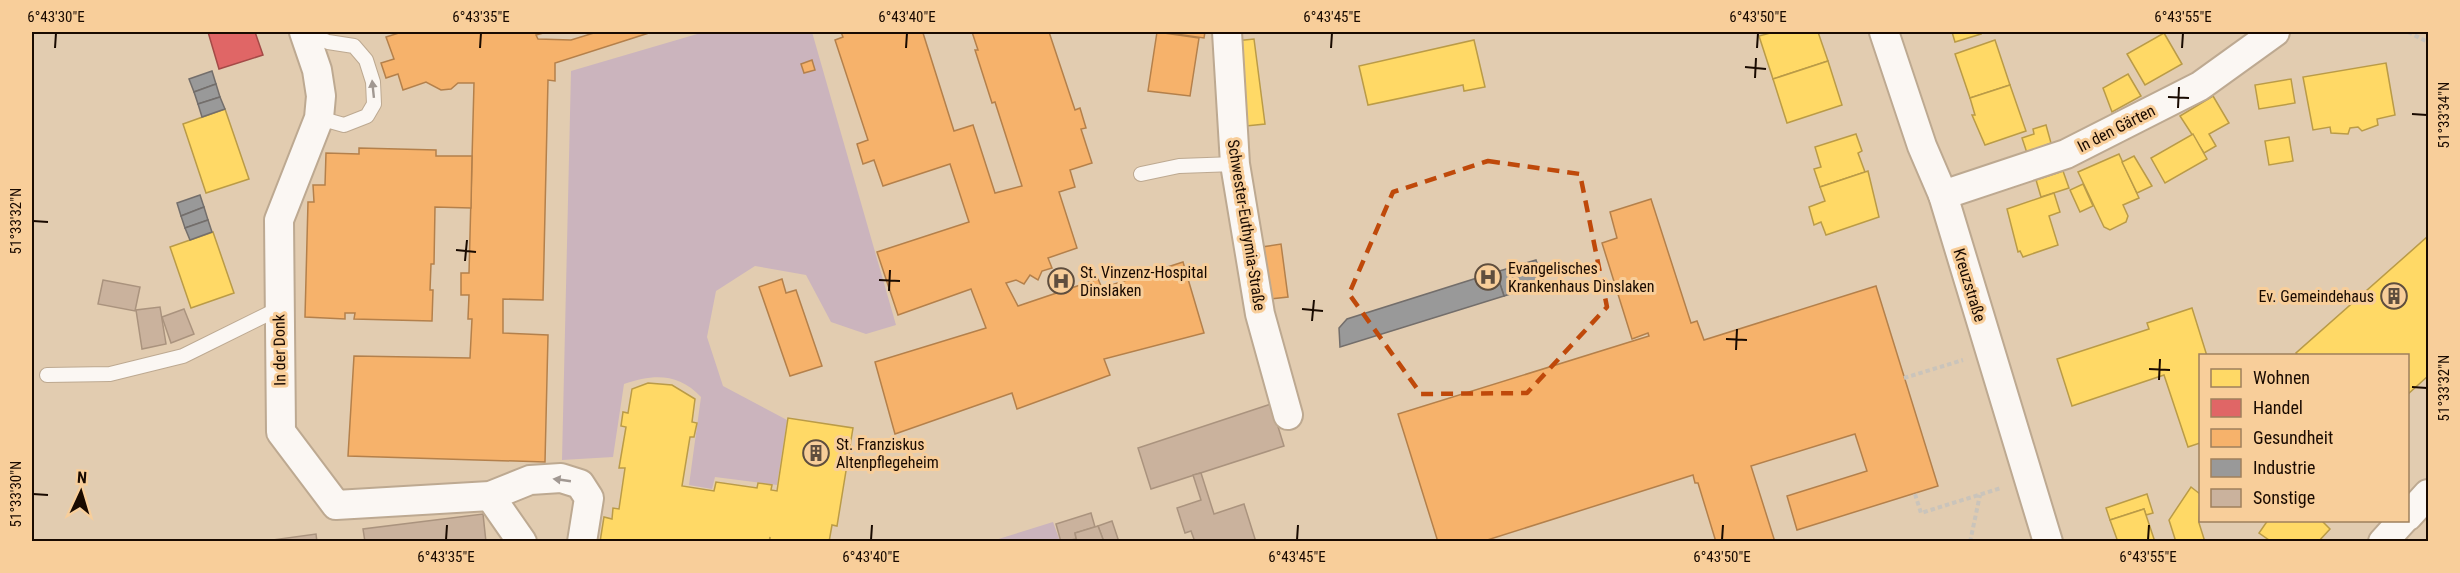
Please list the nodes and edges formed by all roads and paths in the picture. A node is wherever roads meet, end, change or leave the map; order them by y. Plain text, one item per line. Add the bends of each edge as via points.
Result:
1 (304, 32) edge
2 (1227, 32) edge
3 (1884, 32) edge
4 (2275, 32) edge
5 (2408, 32) edge
6 (2428, 42) edge
7 (320, 118) junction
8 (1235, 164) junction
9 (1142, 174) dead end
10 (1942, 195) junction
11 (278, 309) junction
12 (1990, 351) junction
13 (46, 375) dead end
14 (1904, 378) dead end
15 (1288, 416) dead end
16 (2029, 480) junction
17 (1915, 494) dead end
18 (2428, 494) edge
19 (1980, 495) junction
20 (490, 496) junction
21 (2409, 515) edge
22 (2401, 522) edge
23 (522, 542) edge
24 (582, 542) edge
25 (1970, 542) edge
26 (2048, 542) edge
27 (2384, 542) edge

1 - 7 street, In der Donk via 317,70
7 -> 1 lane via 344,125 367,116 374,104 373,82 366,60 354,46 328,42
2 - 8 street, Schwester-Euthymia-Straße
3 - 10 street, Kreuzstraße
4 - 10 street, In den Gärten via 2200,86 2066,154
5 - 6 path
7 - 11 street, In der Donk via 279,219
8 - 9 lane via 1179,165
8 - 15 street, Schwester-Euthymia-Straße via 1260,314
10 - 12 street, Kreuzstraße
11 - 13 lane via 183,356 110,374
11 - 20 street, In der Donk via 281,432 336,505
12 - 14 path
12 - 16 street, Kreuzstraße
16 - 19 path
16 - 26 street, Kreuzstraße
17 - 19 path via 1921,513
18 - 21 street
19 - 25 path
20 - 23 street
24 -> 20 street, In der Donk via 589,498 580,484 561,478 530,480
22 - 27 street

